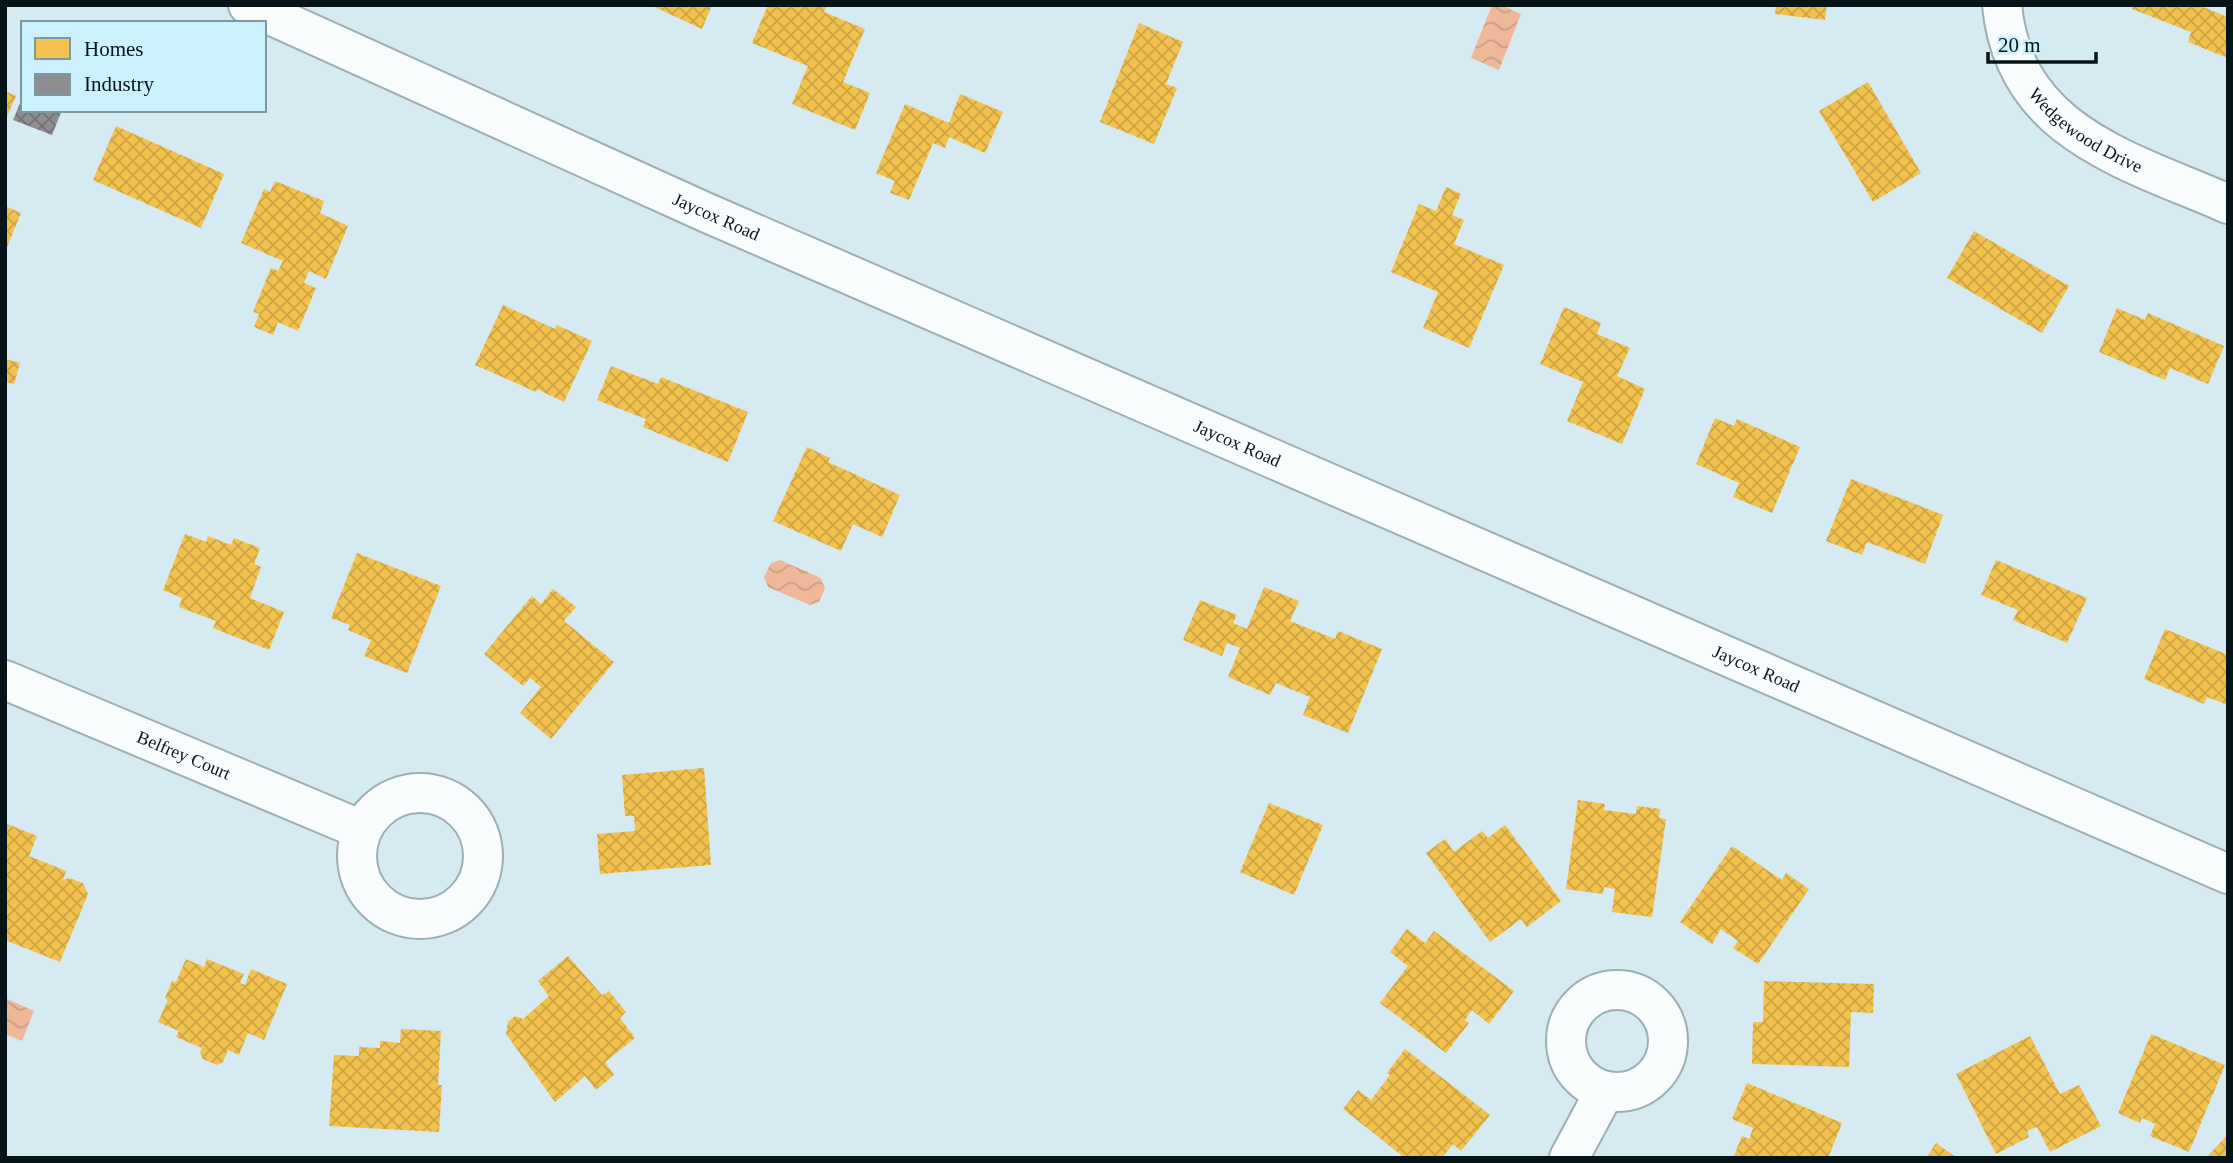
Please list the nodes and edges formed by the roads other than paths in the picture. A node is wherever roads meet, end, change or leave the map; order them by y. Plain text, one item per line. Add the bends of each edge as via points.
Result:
1 (248, 5) edge
2 (2002, 5) edge
3 (2228, 204) edge
4 (5, 680) edge
5 (362, 830) dead end
6 (2228, 874) edge
7 (1605, 1091) dead end
8 (1569, 1158) edge

1 - 6 street, Jaycox Road via 705,212
2 - 3 street, Wedgewood Drive via 2004,28 2020,71 2045,108 2105,150
4 - 5 street, Belfrey Court
7 - 8 street

